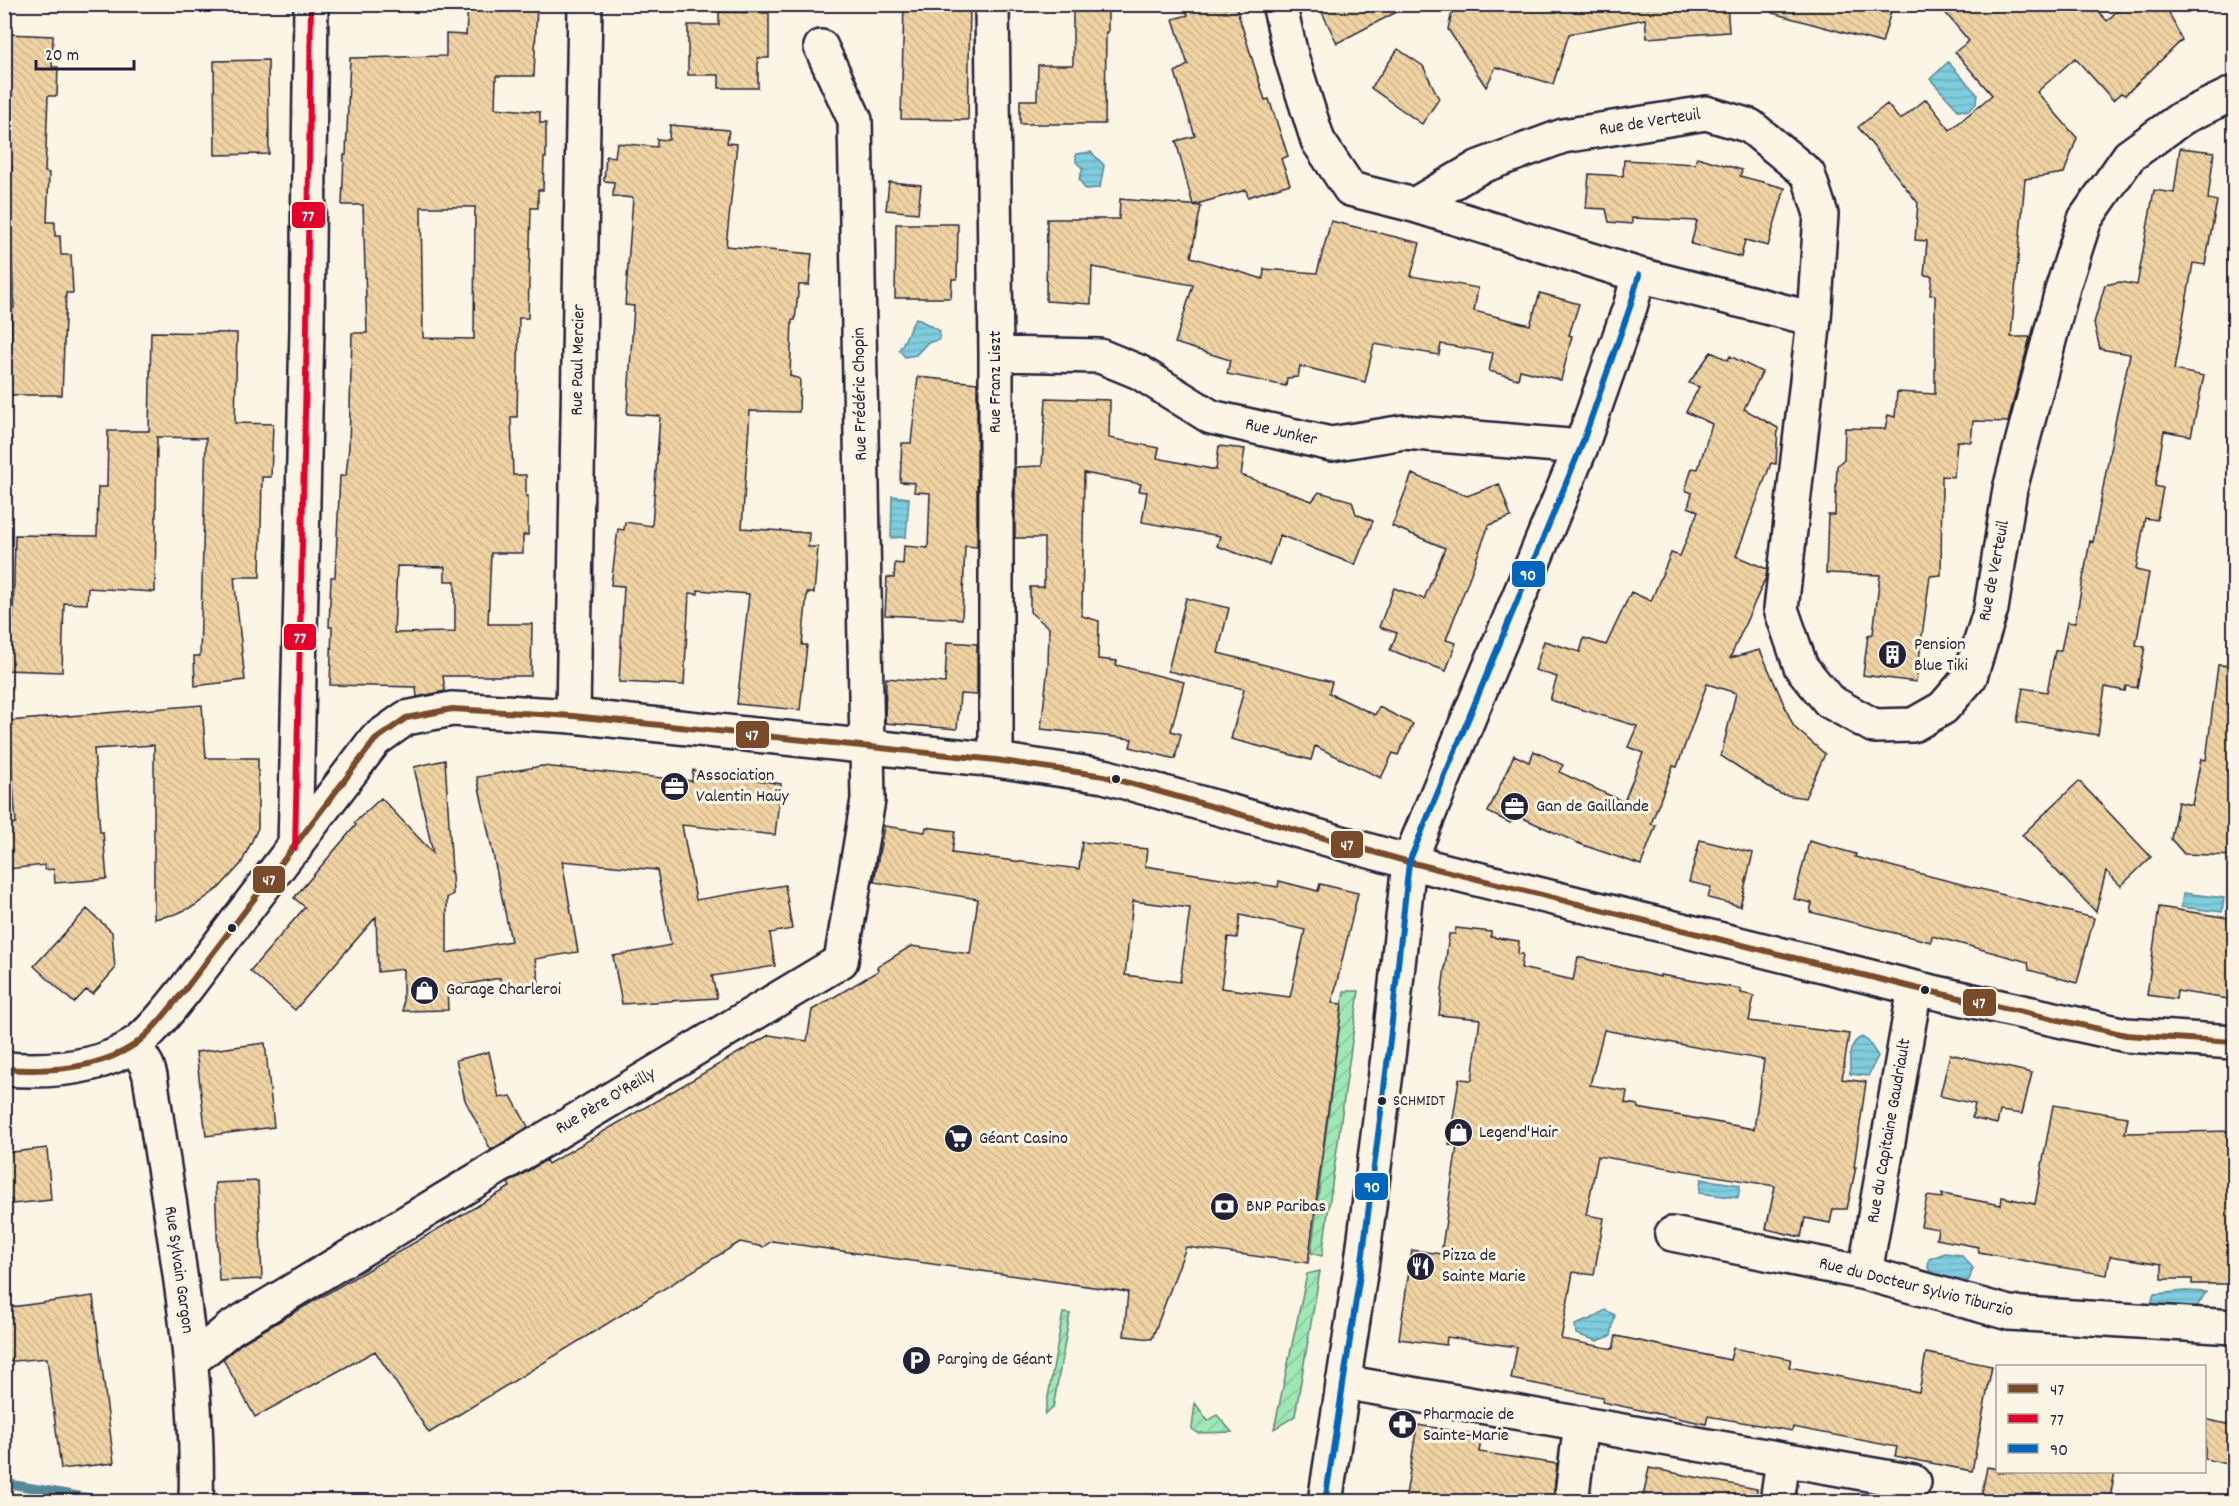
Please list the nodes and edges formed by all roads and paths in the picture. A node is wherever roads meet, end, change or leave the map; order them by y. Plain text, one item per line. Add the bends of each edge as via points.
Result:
1 (311, 4) edge
2 (585, 4) edge
3 (992, 4) edge
4 (1279, 4) edge
5 (821, 47) dead end
6 (2235, 93) edge
7 (1414, 205) junction
8 (1639, 275) junction
9 (1814, 319) junction
10 (996, 354) junction
11 (1581, 447) junction
12 (573, 716) junction
13 (868, 748) junction
14 (996, 760) junction
15 (295, 848) junction
16 (1409, 862) junction
17 (1915, 988) junction
18 (2235, 1042) edge
19 (134, 1044) junction
20 (4, 1069) edge
21 (1672, 1234) dead end
22 (1865, 1274) junction
23 (2235, 1327) edge
24 (191, 1361) junction
25 (1342, 1382) junction
26 (1581, 1423) junction
27 (1784, 1460) junction
28 (1914, 1482) dead end
29 (197, 1487) edge
30 (1325, 1502) edge
31 (1571, 1502) edge
32 (1777, 1502) edge

1 - 15 street
2 - 12 street, Rue Paul Mercier
3 - 10 street, Rue Franz Liszt
4 - 7 street via 1317,141 1350,189
5 - 13 street, Rue Frédéric Chopin via 855,120
6 - 9 street, Rue de Verteuil via 2182,118 2128,156 2085,219 2010,489 1991,609 1970,677 1943,708 1913,725 1874,726 1829,701 1801,667 1781,609
7 - 8 street
7 - 9 street, Rue de Verteuil via 1479,167 1563,136 1706,113 1750,126 1808,174 1821,214
8 - 9 street
8 - 11 street
10 - 11 street, Rue Junker via 1100,356 1138,372 1210,417 1331,444 1404,432
10 - 14 street, Rue Franz Liszt
11 - 16 street
12 - 13 street
12 - 15 street via 452,709 406,718 375,740
13 - 14 street
13 - 24 street, Rue Père O'Reilly via 867,800 841,961 231,1328
14 - 16 street via 1104,776
15 - 19 street via 184,991
16 - 17 street
16 - 25 street via 1362,1261
17 - 18 street via 2126,1035
17 - 22 street, Rue du Capitaine Gaudriault
19 - 20 street via 115,1055 77,1066 55,1070
19 - 24 street, Rue Sylvain Gargon via 150,1076
21 - 22 street, Rue du Docteur Sylvio Tiburzio
22 - 23 street, Rue du Docteur Sylvio Tiburzio via 2008,1313
24 - 29 street, Rue Sylvain Gargon
25 - 26 street
25 - 30 street
26 - 27 street
26 - 31 street
27 - 28 street
27 - 32 street

